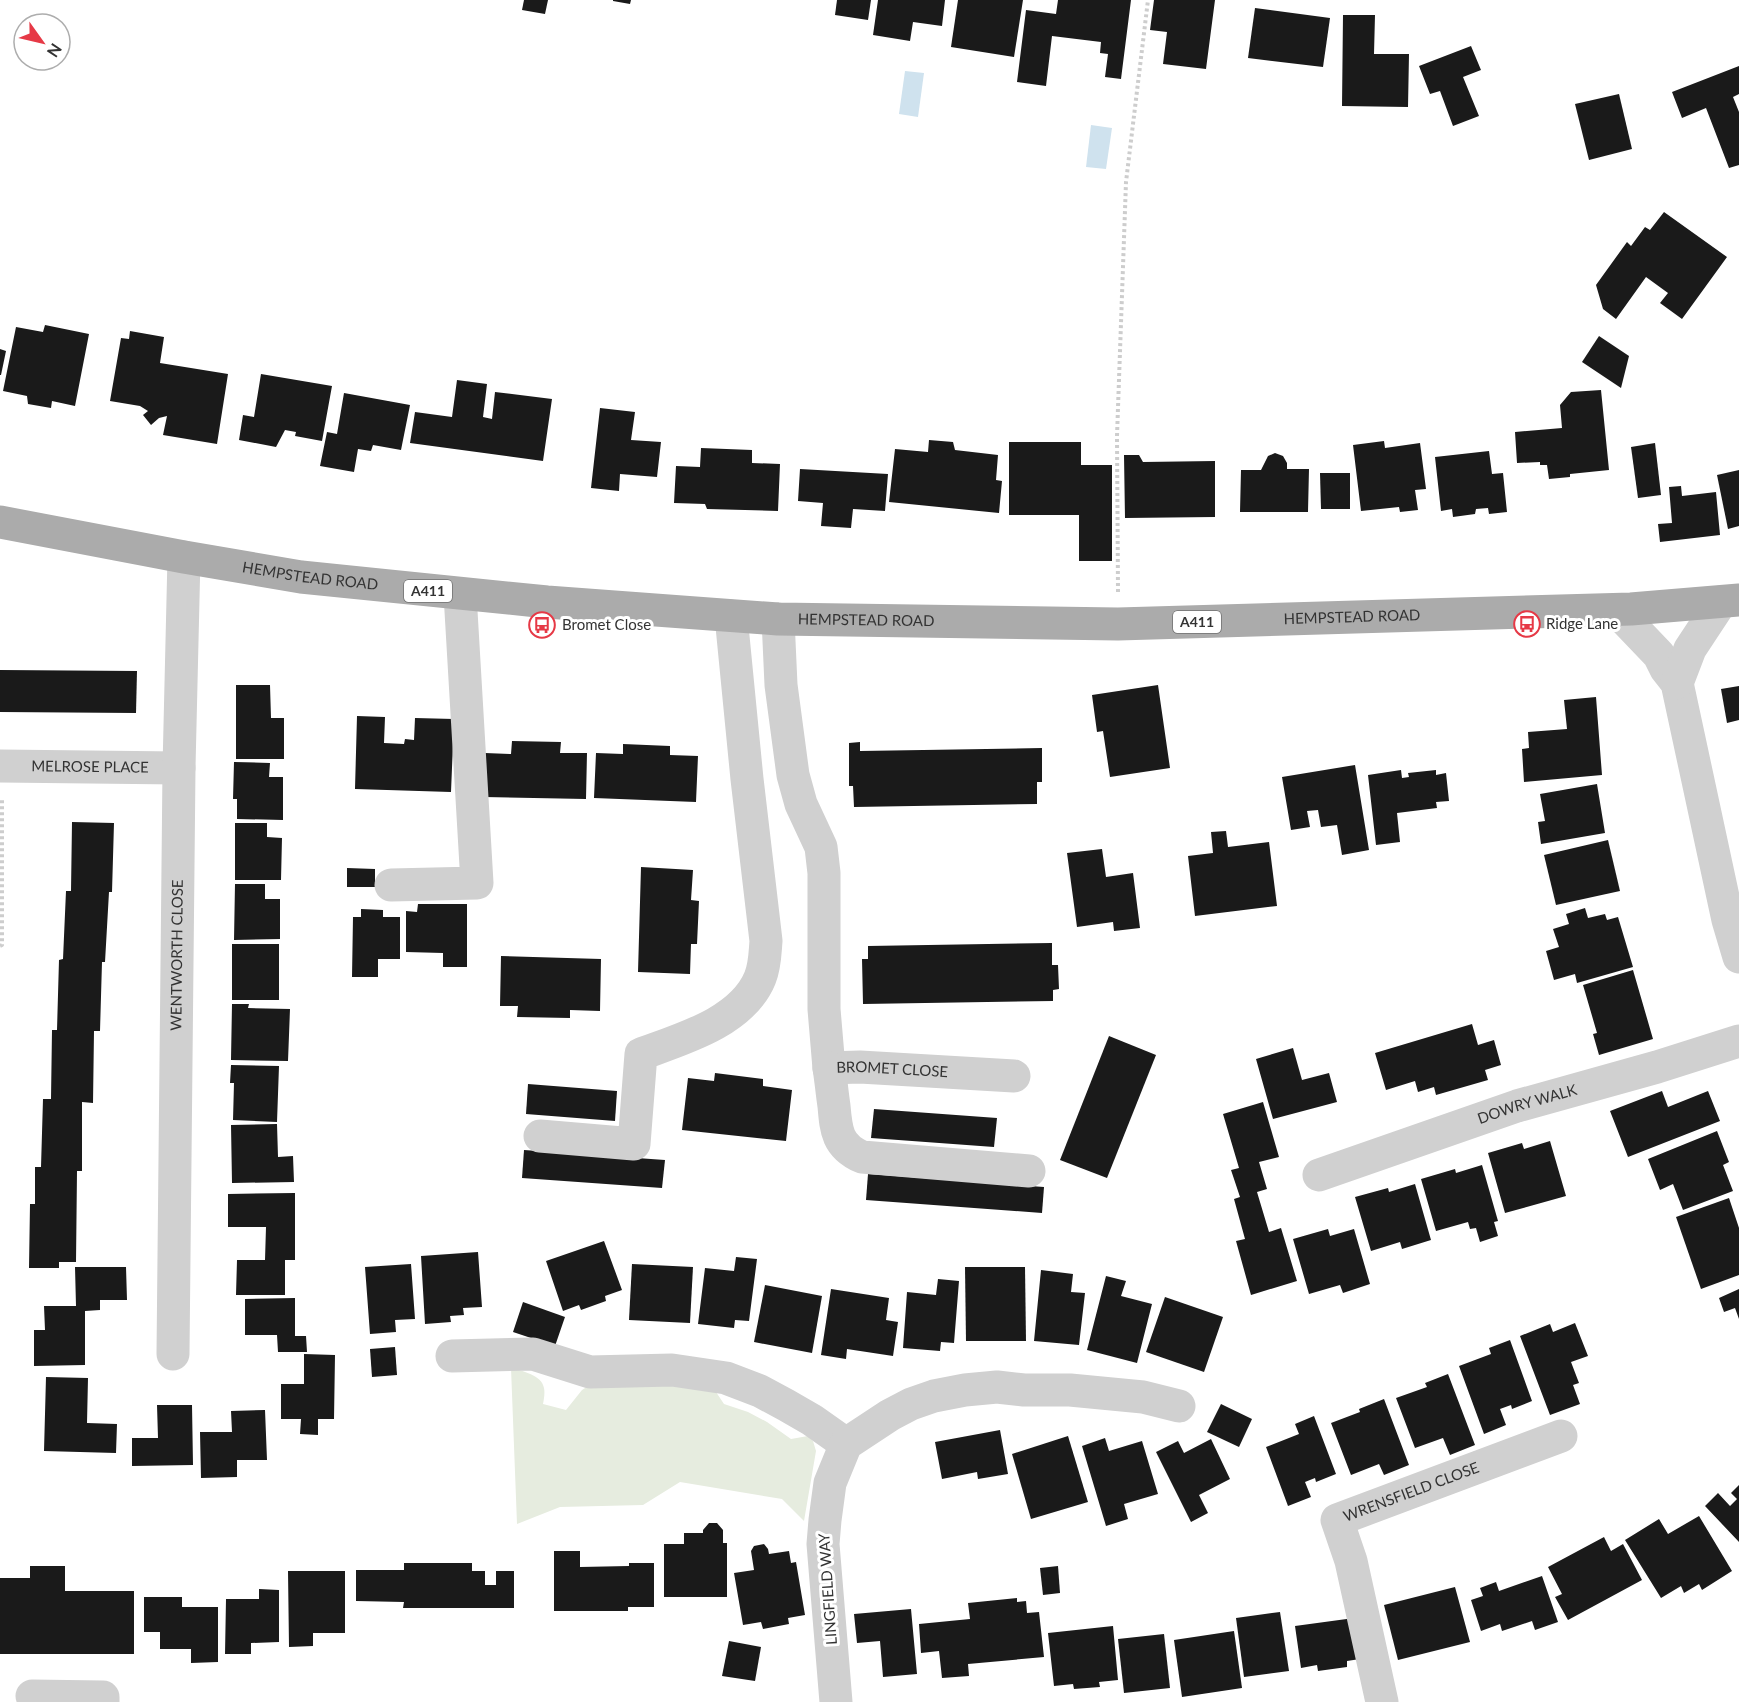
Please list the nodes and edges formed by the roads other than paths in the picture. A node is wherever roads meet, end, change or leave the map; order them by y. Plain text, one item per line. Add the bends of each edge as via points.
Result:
1 (0, 522) edge
2 (184, 557) junction
3 (460, 594) junction
4 (1730, 601) edge
5 (1616, 610) junction
6 (731, 616) junction
7 (778, 619) junction
8 (1677, 682) junction
9 (1, 766) edge
10 (179, 768) junction
11 (391, 885) dead end
12 (1739, 957) edge
13 (1739, 1041) edge
14 (829, 1068) junction
15 (1014, 1076) dead end
16 (540, 1136) dead end
17 (1029, 1170) dead end
18 (1319, 1175) dead end
19 (173, 1354) dead end
20 (453, 1356) dead end
21 (1179, 1406) dead end
22 (1561, 1436) dead end
23 (846, 1444) junction
24 (32, 1696) dead end
25 (103, 1702) edge
26 (836, 1702) edge
27 (1382, 1702) edge

1 - 2 main road, HEMPSTEAD ROAD / A411
2 - 3 main road, HEMPSTEAD ROAD / A411 via 301,577
2 - 10 street, WENTWORTH CLOSE
3 - 6 main road, HEMPSTEAD ROAD / A411
3 - 11 street via 477,883
4 - 5 main road, HEMPSTEAD ROAD / A411
4 - 8 street via 1690,649
5 - 7 main road, HEMPSTEAD ROAD / A411 via 1118,624
5 - 8 street via 1659,655
6 - 7 main road, HEMPSTEAD ROAD / A411
6 - 16 street via 766,941 760,979 737,1009 719,1021 641,1054 634,1144
7 - 14 street, BROMET CLOSE via 793,775 801,804 821,847 824,873 824,1009
8 - 12 street via 1720,888
9 - 10 street, MELROSE PLACE
10 - 19 street, WENTWORTH CLOSE
13 - 18 street, DOWRY WALK via 1517,1106
14 - 15 street, BROMET CLOSE
14 - 17 street via 837,1131 852,1152 862,1157
20 - 23 street via 533,1354 590,1372 672,1370 726,1378 786,1405
21 - 23 street via 1070,1389 965,1390 911,1404
22 - 27 street, WRENSFIELD CLOSE via 1337,1520 1351,1560
23 - 26 street, LINGFIELD WAY via 830,1483 823,1544
24 - 25 street via 103,1697

